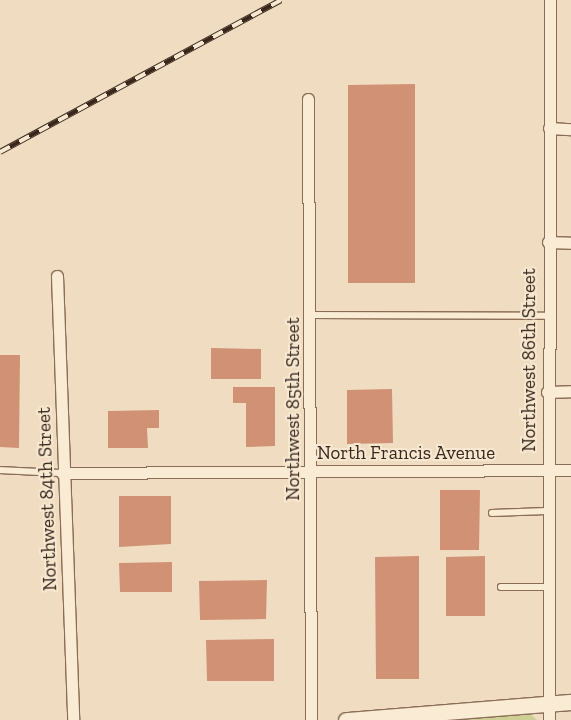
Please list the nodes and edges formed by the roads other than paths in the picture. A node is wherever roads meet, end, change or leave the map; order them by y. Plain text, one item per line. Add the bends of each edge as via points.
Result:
1 (550, 0) edge
2 (308, 99) dead end
3 (549, 128) junction
4 (571, 129) edge
5 (548, 242) junction
6 (571, 243) edge
7 (57, 276) dead end
8 (310, 315) junction
9 (547, 316) junction
10 (547, 392) junction
11 (571, 392) edge
12 (546, 469) junction
13 (0, 470) edge
14 (571, 470) edge
15 (312, 471) junction
16 (62, 473) junction
17 (546, 511) junction
18 (492, 513) dead end
19 (501, 587) dead end
20 (547, 587) junction
21 (548, 702) junction
22 (571, 702) edge
23 (73, 720) edge
24 (311, 720) edge
25 (346, 720) edge
26 (549, 720) edge

1 - 3 street, Northwest 86th Street
2 - 8 street, Northwest 85th Street
3 - 4 street
3 - 5 street, Northwest 86th Street
5 - 6 street
5 - 9 street, Northwest 86th Street
7 - 16 street, Northwest 84th Street
8 - 9 lane
8 - 15 street, Northwest 85th Street
9 - 10 street, Northwest 86th Street
10 - 11 street
10 - 12 street, Northwest 86th Street
12 - 14 street, North Francis Avenue
12 - 15 street, North Francis Avenue
12 - 17 street, Northwest 86th Street
13 - 16 lane
15 - 16 street, North Francis Avenue
15 - 24 street, Northwest 85th Street
16 - 23 street, Northwest 84th Street
17 - 18 lane
17 - 20 street, Northwest 86th Street
19 - 20 lane
20 - 21 street, Northwest 86th Street
21 - 22 street
21 - 25 street
21 - 26 street, Northwest 86th Street

